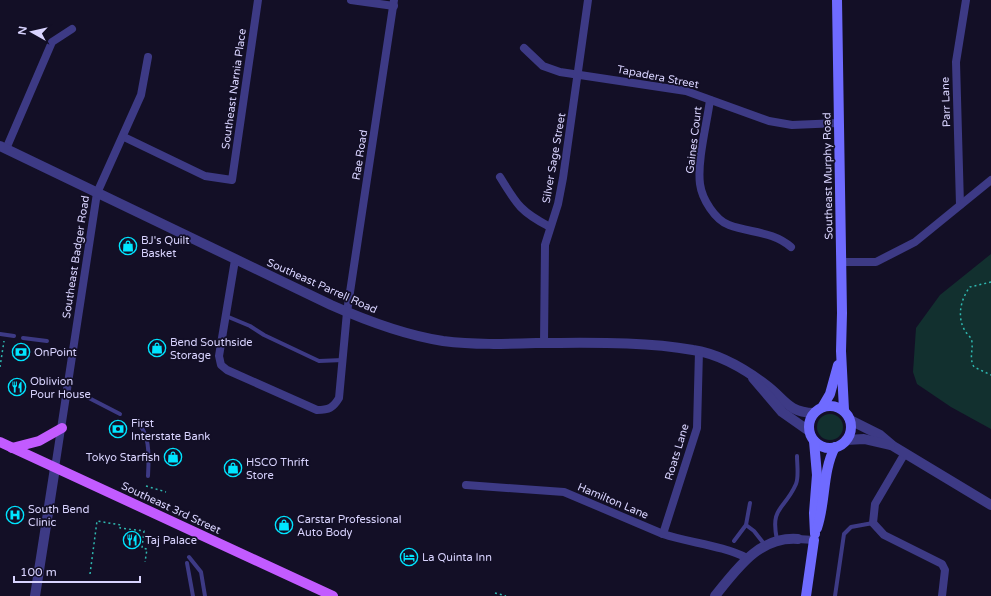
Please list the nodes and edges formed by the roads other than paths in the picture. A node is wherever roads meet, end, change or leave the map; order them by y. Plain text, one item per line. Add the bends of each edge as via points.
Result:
1 (258, 0) edge
2 (352, 0) edge
3 (588, 0) edge
4 (837, 0) edge
5 (966, 0) edge
6 (394, 3) edge
7 (72, 29) dead end
8 (524, 48) dead end
9 (148, 57) dead end
10 (578, 74) junction
11 (710, 100) junction
12 (839, 123) junction
13 (124, 137) junction
14 (3, 148) edge
15 (500, 177) dead end
16 (991, 180) edge
17 (97, 193) junction
18 (960, 205) junction
19 (550, 227) junction
20 (791, 247) dead end
21 (235, 260) junction
22 (841, 262) junction
23 (347, 312) junction
24 (226, 316) junction
25 (0, 334) edge
26 (14, 336) dead end
27 (23, 338) dead end
28 (47, 341) dead end
29 (544, 343) junction
30 (699, 351) junction
31 (841, 351) junction
32 (343, 360) junction
33 (751, 375) junction
34 (87, 397) dead end
35 (823, 406) junction
36 (844, 410) junction
37 (814, 413) junction
38 (120, 414) dead end
39 (133, 420) dead end
40 (850, 420) junction
41 (62, 428) junction
42 (809, 431) junction
43 (846, 440) junction
44 (814, 441) junction
45 (0, 442) edge
46 (893, 446) junction
47 (835, 447) junction
48 (12, 448) junction
49 (905, 453) junction
50 (796, 456) dead end
51 (55, 468) junction
52 (148, 476) dead end
53 (466, 485) dead end
54 (750, 503) dead end
55 (991, 505) edge
56 (873, 523) junction
57 (746, 525) junction
58 (663, 534) junction
59 (814, 537) junction
60 (798, 538) joint
61 (734, 540) dead end
62 (777, 541) junction
63 (766, 545) junction
64 (189, 557) dead end
65 (747, 558) junction
66 (187, 563) dead end
67 (35, 596) edge
68 (193, 596) edge
69 (205, 596) edge
70 (333, 596) edge
71 (715, 596) edge
72 (806, 596) edge
73 (835, 596) edge
74 (942, 596) edge

1 - 13 street, Southeast Narnia Place via 232,180 205,176
2 - 6 street
3 - 10 street, Silver Sage Street
4 - 12 main road, Southeast Murphy Road
5 - 18 street, Parr Lane via 956,62
6 - 23 street, Rae Road
7 - 14 street via 52,42
8 - 10 street, Tapadera Street via 543,66 560,72
9 - 13 street, Southeast Badger Road via 142,95
10 - 11 street, Tapadera Street via 686,91
10 - 19 street, Silver Sage Street via 563,178
11 - 12 street, Tapadera Street via 769,121 792,125
11 - 20 street, Gaines Court via 700,169 700,185 706,200 716,216 728,225 774,236
12 - 22 main road, Southeast Murphy Road
13 - 17 street, Southeast Badger Road
14 - 17 street, Southeast Parrell Road
15 - 19 street via 516,203 530,217
16 - 18 street
17 - 21 street, Southeast Parrell Road
17 - 41 street, Southeast Badger Road
18 - 22 street via 915,242 876,262
19 - 29 street, Silver Sage Street via 544,268
21 - 23 street, Southeast Parrell Road
21 - 24 street
22 - 31 main road, Southeast Murphy Road
23 - 29 street, Southeast Parrell Road via 410,334 443,341 484,344
23 - 32 street, Rae Road
24 - 32 lane via 319,361
24 - 32 street, Rae Road via 219,356 221,365 317,410 327,410 334,406 339,398
25 - 26 lane
27 - 28 lane
29 - 30 street, Southeast Parrell Road via 634,344
30 - 33 street, Southeast Parrell Road via 728,361
30 - 58 street, Roats Lane via 698,428
31 - 35 main road, Southeast Murphy Road via 832,386
31 - 36 main road, Southeast Murphy Road
33 - 37 street, Southeast Parrell Road via 794,410
33 - 42 street, Southeast Parrell Road via 782,412
34 - 38 lane
35 - 36 main road via 836,406
35 - 37 main road
36 - 40 main road
37 - 42 main road via 809,423
39 - 52 lane via 138,423 145,435 149,456
40 - 43 main road via 851,430
40 - 46 street via 880,435
41 - 48 main road via 39,441
41 - 51 street, Southeast Badger Road
42 - 44 main road
43 - 46 street via 864,439
43 - 47 main road
44 - 47 main road via 824,447
44 - 59 main road via 817,475
45 - 48 main road, Southeast 3rd Street
46 - 49 street
47 - 59 main road via 827,466 822,513
48 - 51 main road, Southeast 3rd Street
49 - 55 street
49 - 56 street via 875,504
50 - 62 lane via 796,483 776,514 774,525
51 - 67 street
51 - 70 main road, Southeast 3rd Street
53 - 58 street, Hamilton Lane via 564,492
54 - 57 lane
56 - 73 lane via 851,527 844,534
56 - 74 street via 884,535 942,564 945,570
57 - 61 lane
57 - 63 lane
58 - 65 street, Hamilton Lane via 728,550
59 - 60 street
59 - 72 main road
60 - 62 street
62 - 63 street
63 - 65 street
64 - 69 lane via 201,572
65 - 71 street
66 - 68 lane

